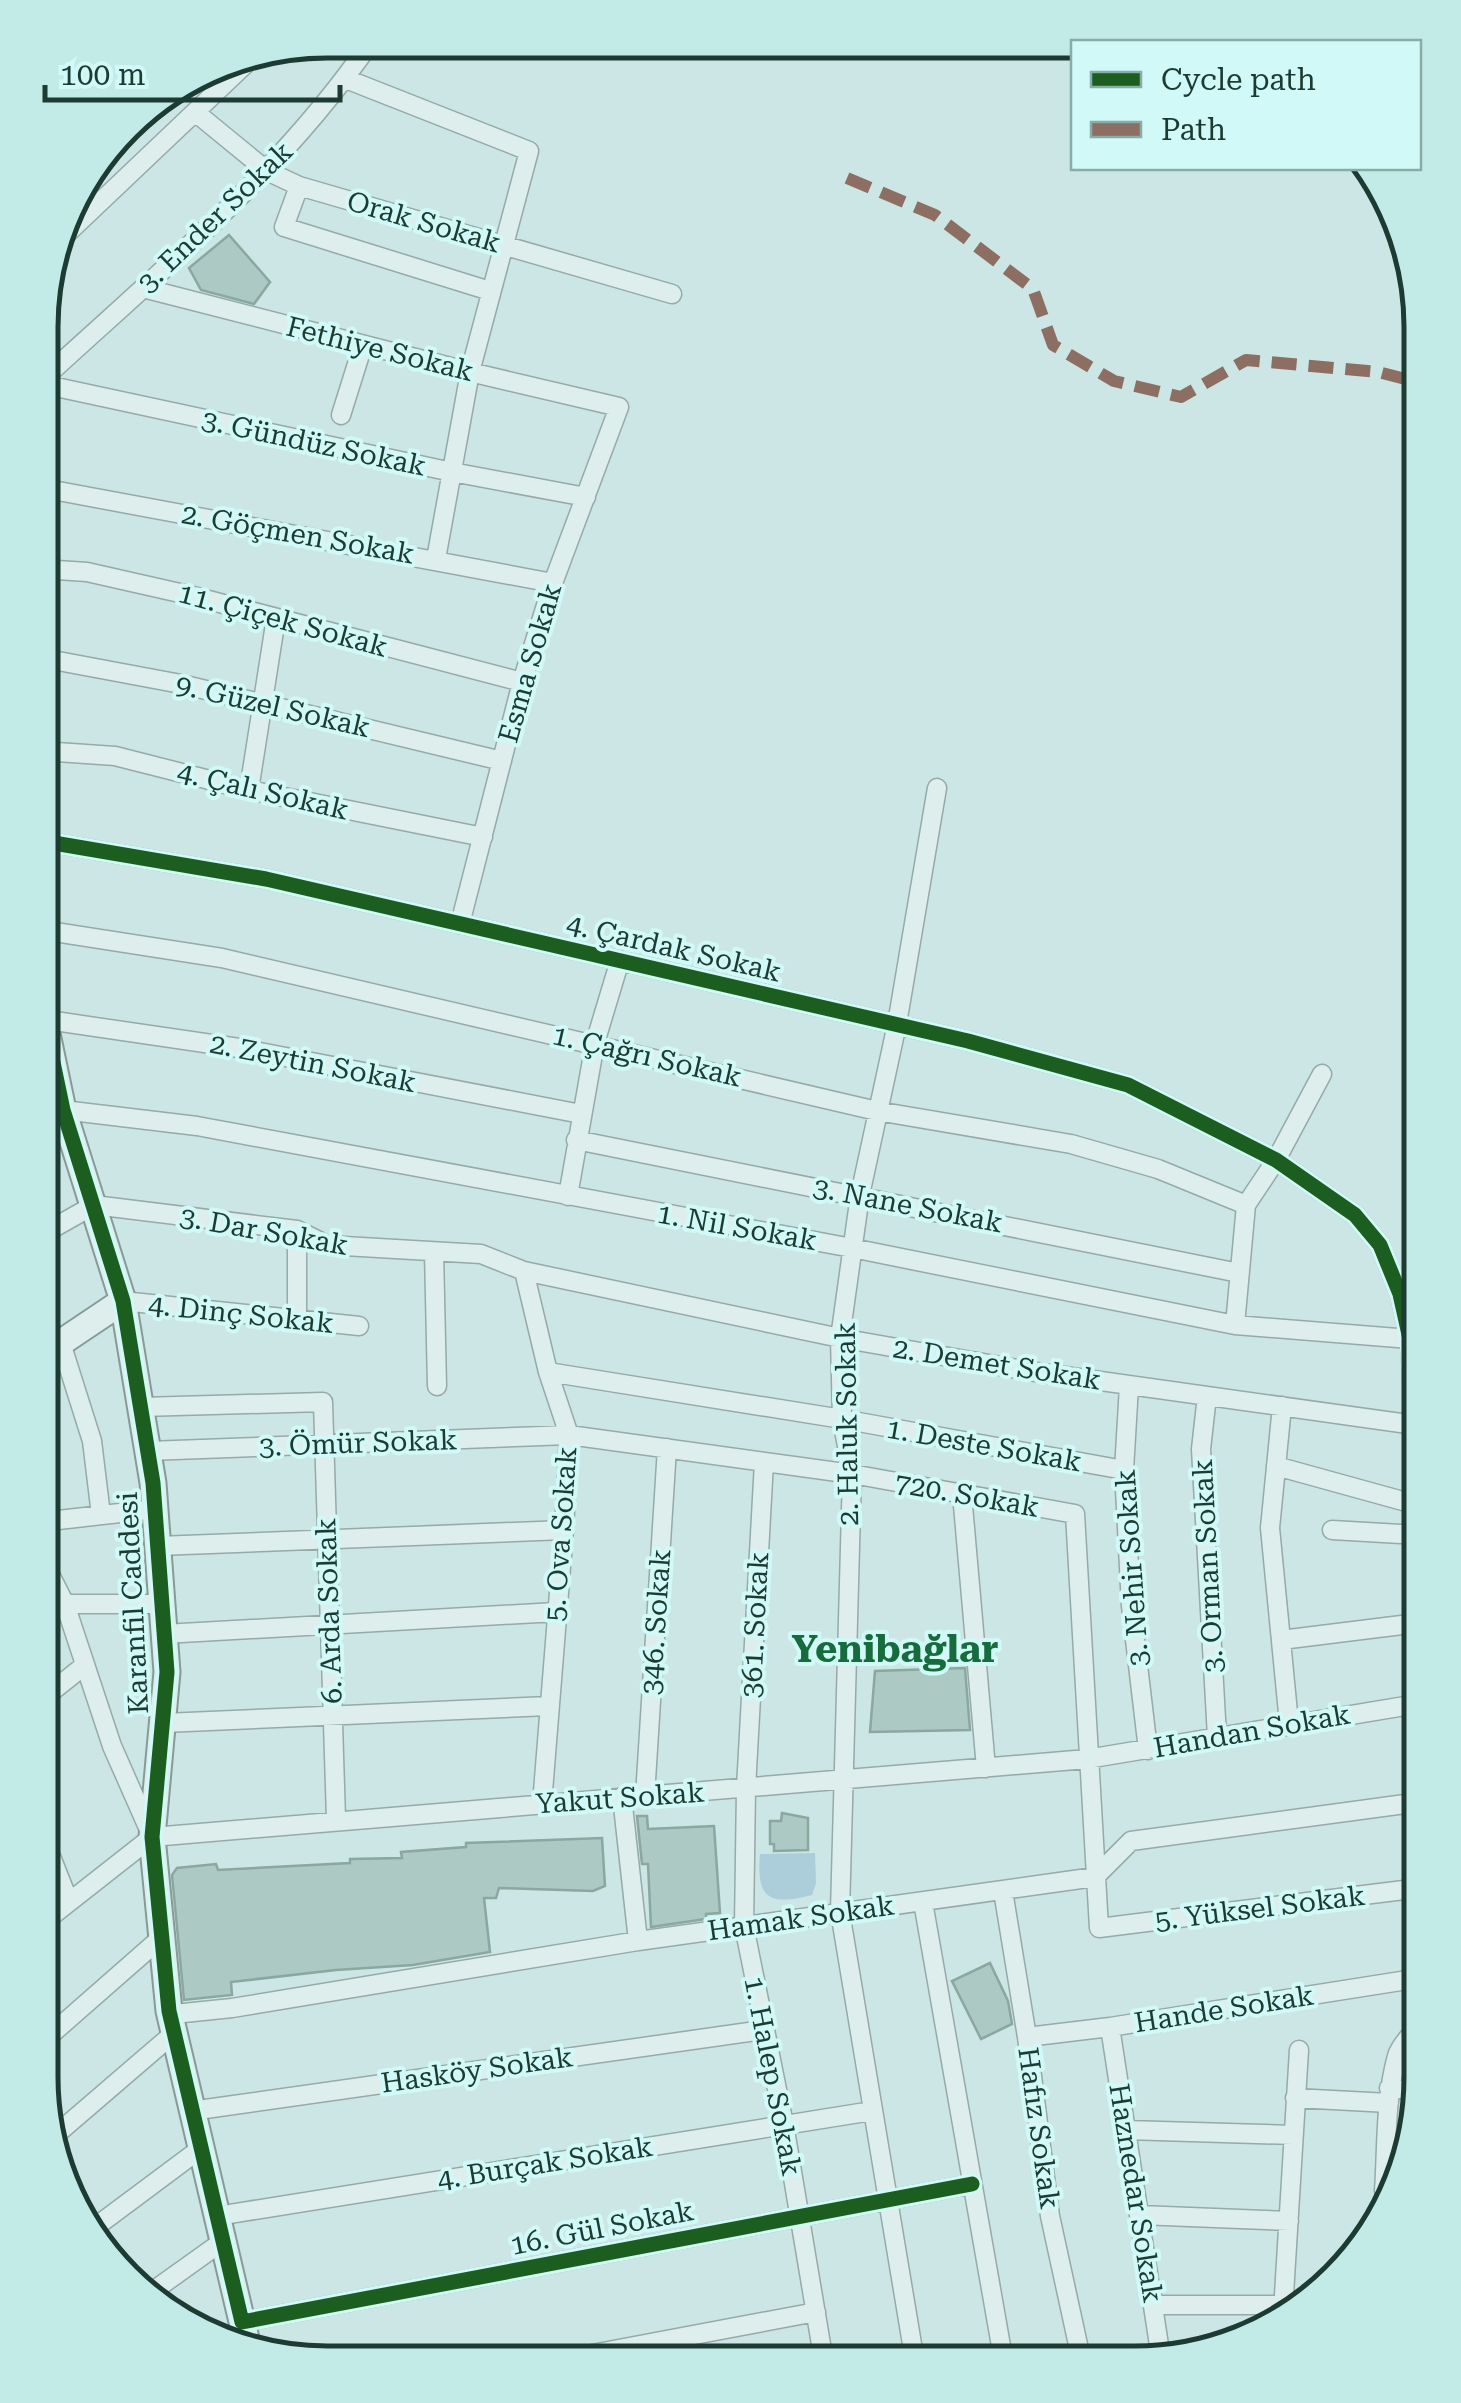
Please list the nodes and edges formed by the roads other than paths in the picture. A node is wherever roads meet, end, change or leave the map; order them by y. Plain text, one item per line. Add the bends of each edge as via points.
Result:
1 (360, 58) edge
2 (235, 74) edge
3 (346, 79) junction
4 (195, 112) junction
5 (267, 171) junction
6 (299, 186) junction
7 (79, 222) edge
8 (503, 244) junction
9 (143, 288) junction
10 (490, 291) junction
11 (672, 294) dead end
12 (363, 345) junction
13 (57, 368) edge
14 (470, 372) junction
15 (57, 385) edge
16 (618, 407) joint
17 (341, 415) dead end
18 (452, 472) junction
19 (57, 491) edge
20 (586, 497) junction
21 (436, 560) junction
22 (57, 569) edge
23 (553, 583) junction
24 (276, 618) junction
25 (57, 661) edge
26 (522, 682) junction
27 (262, 704) junction
28 (57, 752) edge
29 (502, 761) junction
30 (937, 788) dead end
31 (249, 790) junction
32 (483, 837) junction
33 (57, 843) edge
34 (460, 924) junction
35 (57, 932) edge
36 (620, 960) junction
37 (57, 1017) edge
38 (897, 1024) junction
39 (595, 1043) junction
40 (1322, 1074) dead end
41 (57, 1079) edge
42 (64, 1110) junction
43 (877, 1111) junction
44 (57, 1114) edge
45 (580, 1114) junction
46 (576, 1140) junction
47 (1276, 1160) junction
48 (860, 1195) junction
49 (568, 1196) junction
50 (94, 1205) junction
51 (1246, 1205) junction
52 (57, 1226) edge
53 (297, 1230) junction
54 (852, 1248) junction
55 (434, 1252) junction
56 (524, 1270) junction
57 (1239, 1272) junction
58 (1403, 1293) edge
59 (1400, 1294) junction
60 (123, 1302) junction
61 (1403, 1309) edge
62 (297, 1320) junction
63 (1235, 1325) junction
64 (359, 1326) dead end
65 (840, 1338) junction
66 (1403, 1338) edge
67 (57, 1345) edge
68 (57, 1362) edge
69 (548, 1372) junction
70 (437, 1386) dead end
71 (1129, 1386) junction
72 (1207, 1396) junction
73 (1282, 1406) junction
74 (140, 1407) junction
75 (842, 1419) junction
76 (1403, 1423) edge
77 (569, 1435) junction
78 (324, 1444) junction
79 (666, 1448) junction
80 (148, 1451) junction
81 (764, 1462) junction
82 (1276, 1466) junction
83 (1124, 1470) junction
84 (852, 1474) junction
85 (962, 1494) junction
86 (1403, 1502) edge
87 (156, 1509) junction
88 (101, 1515) junction
89 (57, 1520) edge
90 (564, 1530) junction
91 (1332, 1530) dead end
92 (1403, 1534) edge
93 (327, 1541) junction
94 (158, 1546) junction
95 (57, 1590) edge
96 (66, 1604) junction
97 (162, 1604) junction
98 (556, 1612) junction
99 (330, 1623) junction
100 (1403, 1625) edge
101 (164, 1634) junction
102 (1281, 1640) junction
103 (85, 1665) junction
104 (57, 1687) edge
105 (548, 1706) junction
106 (1403, 1706) edge
107 (333, 1717) junction
108 (164, 1724) junction
109 (1289, 1724) junction
110 (1217, 1737) junction
111 (1148, 1750) junction
112 (1087, 1759) junction
113 (986, 1768) junction
114 (842, 1780) junction
115 (746, 1788) junction
116 (645, 1796) junction
117 (622, 1797) junction
118 (542, 1804) junction
119 (1403, 1804) edge
120 (336, 1819) junction
121 (152, 1837) junction
122 (57, 1872) edge
123 (1095, 1877) junction
124 (1403, 1890) edge
125 (1003, 1892) junction
126 (69, 1902) junction
127 (923, 1902) junction
128 (57, 1912) edge
129 (840, 1912) junction
130 (744, 1926) junction
131 (1099, 1928) joint
132 (162, 1937) junction
133 (638, 1941) junction
134 (1403, 1981) edge
135 (171, 2023) junction
136 (1110, 2027) junction
137 (57, 2029) edge
138 (763, 2030) junction
139 (1026, 2036) junction
140 (1403, 2045) edge
141 (1299, 2050) dead end
142 (1403, 2094) edge
143 (1389, 2096) junction
144 (1295, 2098) junction
145 (190, 2111) junction
146 (872, 2111) junction
147 (784, 2124) junction
148 (63, 2128) edge
149 (1126, 2130) junction
150 (1293, 2135) junction
151 (200, 2150) junction
152 (1385, 2173) edge
153 (972, 2184) junction
154 (886, 2200) junction
155 (1139, 2215) junction
156 (799, 2216) junction
157 (1288, 2221) junction
158 (102, 2222) edge
159 (220, 2229) junction
160 (158, 2285) edge
161 (1283, 2300) edge
162 (1153, 2305) junction
163 (1271, 2308) edge
164 (816, 2312) junction
165 (237, 2329) edge
166 (244, 2332) edge
167 (1159, 2344) edge
168 (635, 2346) edge
169 (821, 2346) edge
170 (912, 2346) edge
171 (1001, 2346) edge
172 (1078, 2346) edge

1 - 3 street, 3. Ender Sokak
2 - 4 street
3 - 5 street, 3. Ender Sokak
3 - 8 street via 529,151
4 - 5 street, Orak Sokak
4 - 7 street
5 - 6 street, Orak Sokak
5 - 9 street, 3. Ender Sokak
6 - 8 street, Orak Sokak
6 - 10 street via 284,227
8 - 10 street
8 - 11 street, Orak Sokak
9 - 12 street, Fethiye Sokak
9 - 13 street, 3. Ender Sokak
10 - 14 street
12 - 14 street, Fethiye Sokak
12 - 17 street
14 - 16 street, Fethiye Sokak
14 - 18 street
15 - 18 street, 3. Gündüz Sokak
16 - 20 street, Esma Sokak
18 - 20 street, 3. Gündüz Sokak
18 - 21 street
19 - 21 street, 2. Göçmen Sokak
20 - 23 street, Esma Sokak
21 - 23 street, 2. Göçmen Sokak
22 - 24 street, 11. Çiçek Sokak
23 - 26 street, Esma Sokak
24 - 26 street, 11. Çiçek Sokak
24 - 27 street
25 - 27 street, 9. Güzel Sokak
26 - 29 street, Esma Sokak
27 - 29 street, 9. Güzel Sokak
27 - 31 street
28 - 31 street, 4. Çalı Sokak via 116,756
29 - 32 street, Esma Sokak
30 - 38 street, 2. Haluk Sokak
31 - 32 street, 4. Çalı Sokak
32 - 34 street, Esma Sokak
33 - 34 street, 4. Çardak Sokak
34 - 36 street, 4. Çardak Sokak
35 - 39 street, 1. Çağrı Sokak via 222,958
36 - 38 street, 4. Çardak Sokak
36 - 39 street
37 - 45 street, 2. Zeytin Sokak
38 - 43 street, 2. Haluk Sokak
38 - 47 street, 4. Çardak Sokak via 1128,1085
39 - 43 street, 1. Çağrı Sokak
39 - 45 street
40 - 47 street
41 - 42 street, Karanfil Caddesi
42 - 44 street
42 - 49 street, 1. Nil Sokak via 197,1126
42 - 50 street, Karanfil Caddesi
43 - 48 street, 2. Haluk Sokak
43 - 51 street, 1. Çağrı Sokak via 1071,1144 1158,1169
45 - 46 street
46 - 48 street, 3. Nane Sokak
46 - 49 street
47 - 51 street
47 - 59 street, 4. Çardak Sokak via 1355,1216 1380,1245
48 - 54 street, 2. Haluk Sokak
48 - 57 street, 3. Nane Sokak
49 - 54 street, 1. Nil Sokak
50 - 52 street
50 - 53 street, 3. Dar Sokak
50 - 60 street, Karanfil Caddesi
51 - 57 street
53 - 55 street, 3. Dar Sokak via 327,1245
53 - 62 street
54 - 63 street, 1. Nil Sokak
54 - 65 street, 2. Haluk Sokak
55 - 56 street, 3. Dar Sokak via 481,1254
55 - 70 street
56 - 65 street, 2. Demet Sokak
56 - 69 street, 5. Ova Sokak
57 - 63 street
58 - 59 street
59 - 61 street, 4. Çardak Sokak
60 - 62 street, 4. Dinç Sokak
60 - 67 street
60 - 74 street, Karanfil Caddesi
62 - 64 street, 4. Dinç Sokak
63 - 66 street, 1. Nil Sokak
65 - 71 street, 2. Demet Sokak
65 - 75 street, 2. Haluk Sokak
68 - 88 street via 92,1441
69 - 75 street, 1. Deste Sokak
69 - 77 street, 5. Ova Sokak
71 - 72 street, 2. Demet Sokak
71 - 83 street, 3. Nehir Sokak
72 - 73 street, 2. Demet Sokak
72 - 110 street, 3. Orman Sokak via 1201,1449
73 - 76 street, 2. Demet Sokak
73 - 82 street
74 - 78 street, 6. Arda Sokak via 323,1402
74 - 80 street, Karanfil Caddesi
75 - 83 street, 1. Deste Sokak
75 - 84 street, 2. Haluk Sokak
77 - 78 street, 3. Ömür Sokak
77 - 79 street, 720. Sokak
77 - 90 street, 5. Ova Sokak
78 - 80 street, 3. Ömür Sokak
78 - 93 street, 6. Arda Sokak
79 - 81 street, 720. Sokak
79 - 116 street, 346. Sokak
80 - 87 street, Karanfil Caddesi
81 - 84 street, 720. Sokak
81 - 115 street, 361. Sokak
82 - 86 street
82 - 102 street via 1270,1528
83 - 111 street, 3. Nehir Sokak
84 - 85 street, 720. Sokak
84 - 114 street, 2. Haluk Sokak
85 - 112 street, 720. Sokak via 1074,1514
85 - 113 street
87 - 88 street
87 - 94 street, Karanfil Caddesi
88 - 89 street
90 - 93 street
90 - 98 street, 5. Ova Sokak
91 - 92 street
93 - 94 street
93 - 99 street, 6. Arda Sokak
94 - 97 street, Karanfil Caddesi
95 - 96 street
96 - 97 street
96 - 103 street
97 - 101 street, Karanfil Caddesi
98 - 99 street
98 - 105 street, 5. Ova Sokak
99 - 101 street
99 - 107 street, 6. Arda Sokak
100 - 102 street
101 - 108 street, Karanfil Caddesi
102 - 109 street
103 - 104 street
103 - 121 street
105 - 107 street
105 - 118 street, 5. Ova Sokak
106 - 109 street, Handan Sokak
107 - 108 street
107 - 120 street, 6. Arda Sokak
108 - 121 street, Karanfil Caddesi
109 - 110 street, Handan Sokak
110 - 111 street, Handan Sokak
111 - 112 street, Handan Sokak
112 - 113 street, Yakut Sokak
112 - 123 street, 720. Sokak
113 - 114 street, Yakut Sokak
114 - 115 street, Yakut Sokak
114 - 129 street, 2. Haluk Sokak
115 - 116 street, Yakut Sokak
115 - 130 street, 1. Halep Sokak
116 - 117 street, Yakut Sokak
117 - 118 street, Yakut Sokak
117 - 133 street
118 - 120 street, Yakut Sokak
119 - 123 street via 1131,1841
120 - 121 street, Yakut Sokak
121 - 126 street
121 - 132 street, Karanfil Caddesi
122 - 126 street
123 - 125 street, Hamak Sokak
123 - 131 street, 720. Sokak
124 - 131 street, 5. Yüksel Sokak
125 - 127 street, Hamak Sokak
125 - 139 street, Hafız Sokak
126 - 128 street
127 - 129 street, Hamak Sokak
127 - 153 street
129 - 130 street, Hamak Sokak
129 - 146 street, 2. Haluk Sokak
130 - 133 street, Hamak Sokak
130 - 138 street, 1. Halep Sokak
132 - 135 street, Karanfil Caddesi
132 - 137 street
133 - 135 street, Hamak Sokak via 174,2014
134 - 136 street, Hande Sokak
135 - 145 street, Karanfil Caddesi
135 - 148 street
136 - 139 street, Hande Sokak
136 - 149 street, Haznedar Sokak
138 - 145 street, Hasköy Sokak
138 - 147 street, 1. Halep Sokak
139 - 172 street, Hafız Sokak via 1050,2216
140 - 143 street
141 - 144 street
142 - 143 street
143 - 144 street
143 - 152 street
144 - 150 street
145 - 151 street, Karanfil Caddesi
146 - 147 street, 4. Burçak Sokak
146 - 154 street, 2. Haluk Sokak
147 - 156 street, 1. Halep Sokak
147 - 159 street, 4. Burçak Sokak
149 - 150 street
149 - 155 street, Haznedar Sokak
150 - 157 street
151 - 158 street
151 - 159 street, Karanfil Caddesi
153 - 154 street, 16. Gül Sokak
153 - 171 street
154 - 156 street, 16. Gül Sokak
154 - 170 street, 2. Haluk Sokak
155 - 157 street
155 - 162 street, Haznedar Sokak
156 - 164 street, 1. Halep Sokak
156 - 166 street, 16. Gül Sokak
157 - 161 street
159 - 160 street
159 - 165 street, Karanfil Caddesi
162 - 163 street
162 - 167 street, Haznedar Sokak
164 - 168 street
164 - 169 street, 1. Halep Sokak

